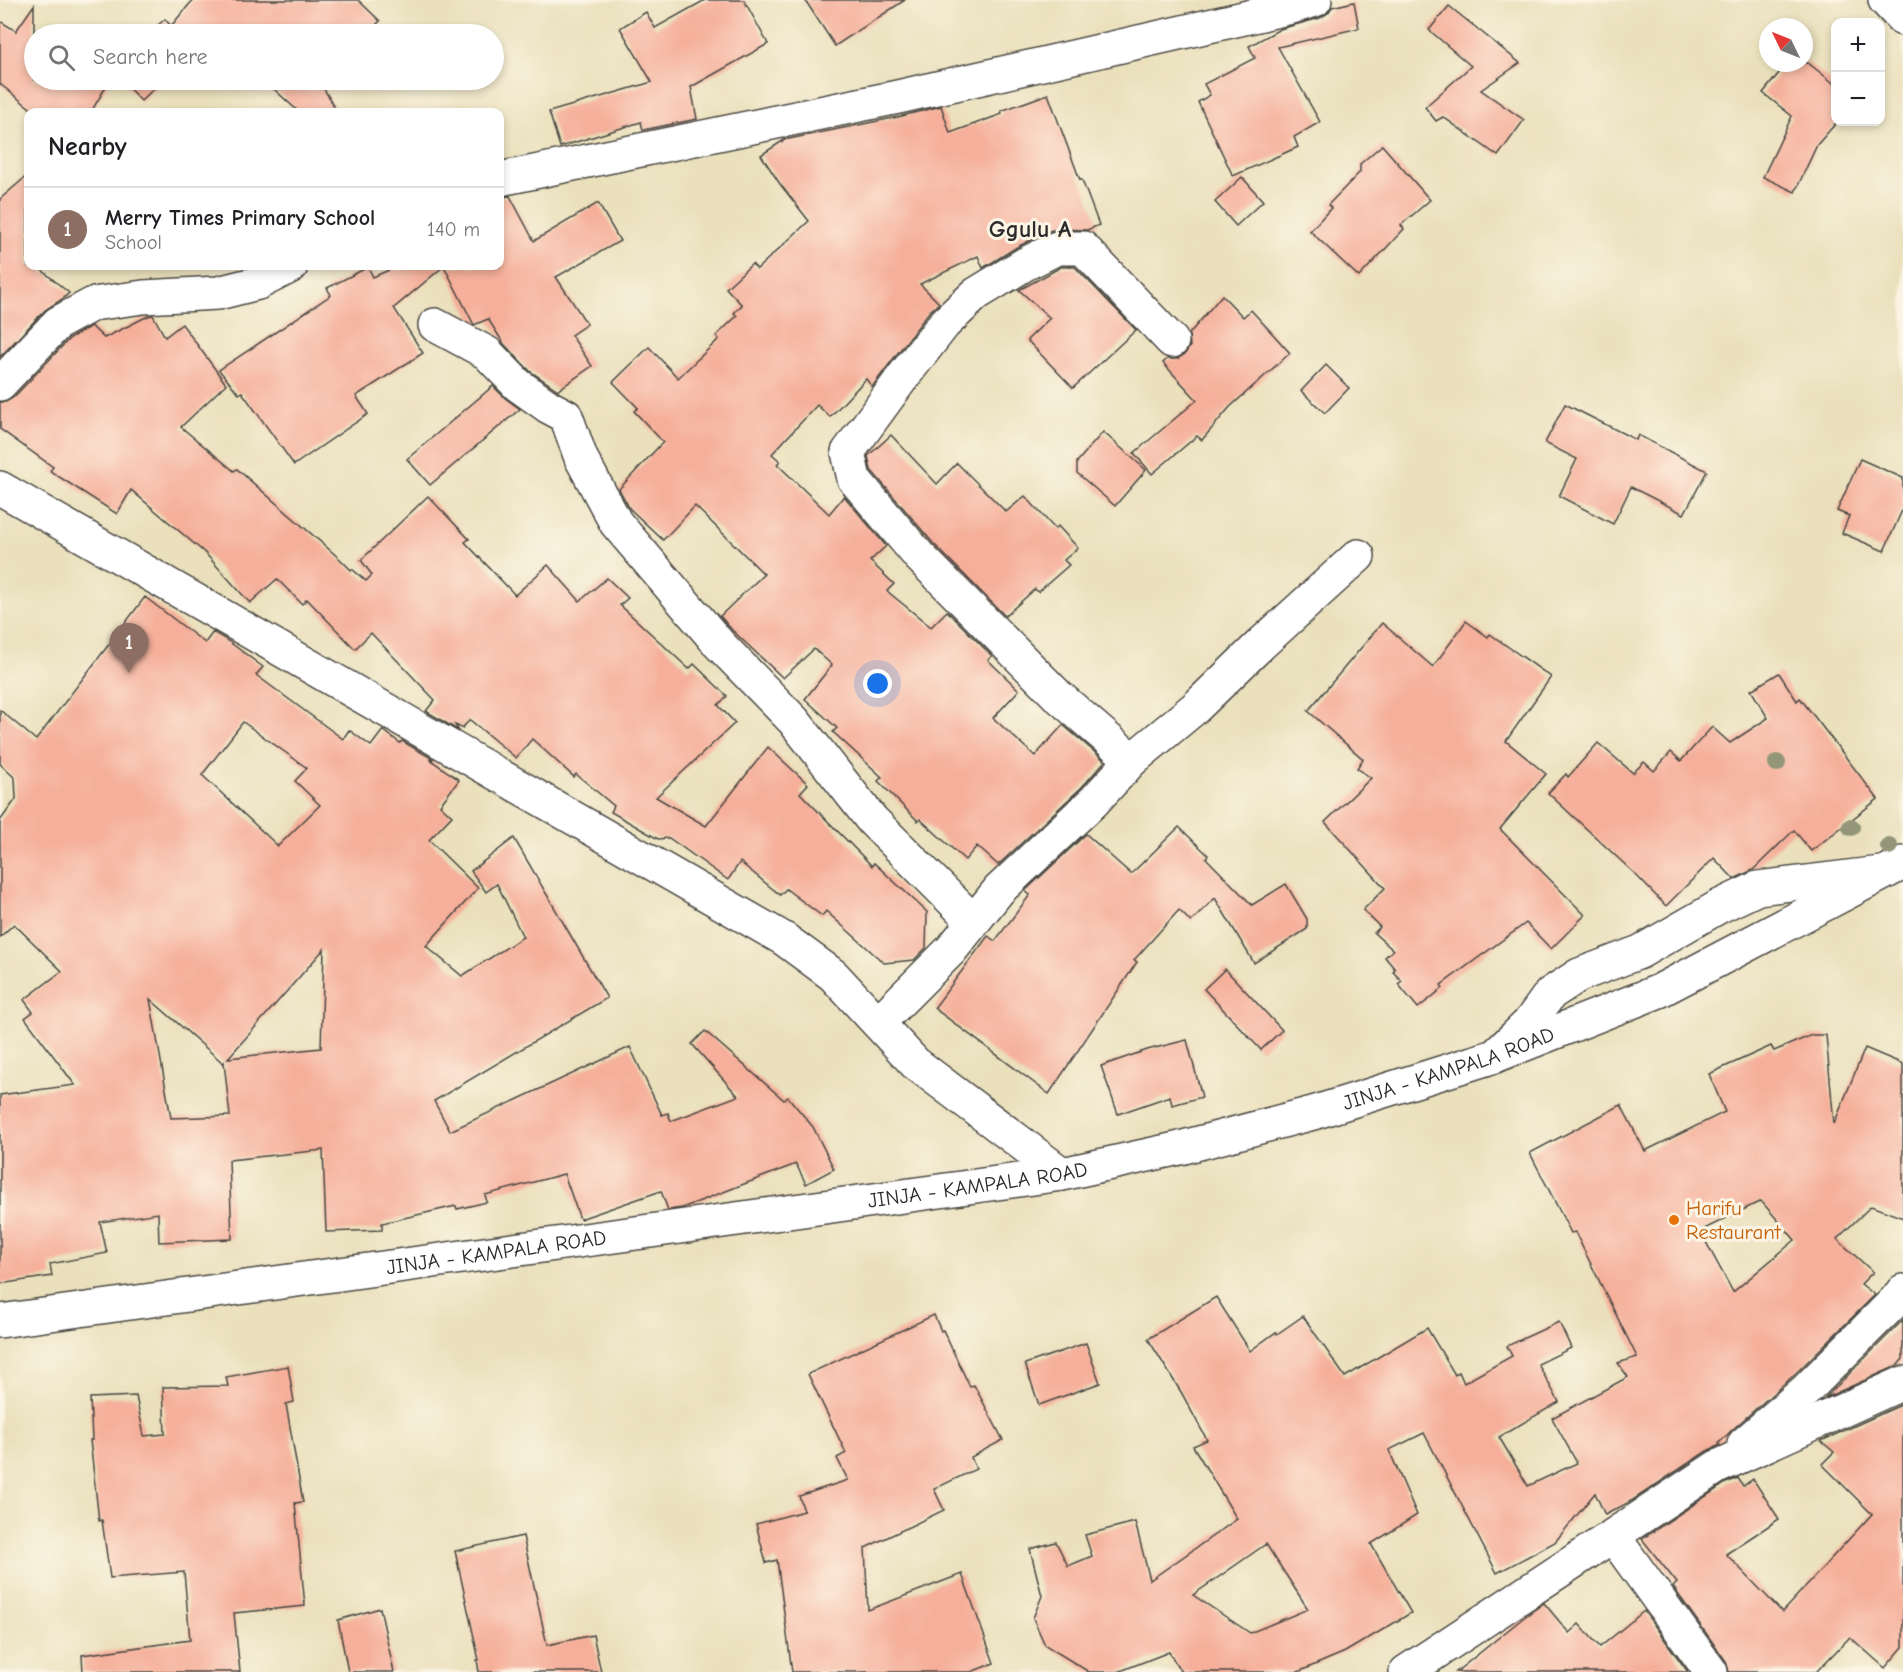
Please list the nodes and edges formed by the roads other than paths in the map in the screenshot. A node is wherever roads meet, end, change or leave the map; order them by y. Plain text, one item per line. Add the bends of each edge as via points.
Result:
1 (1315, 0) edge
2 (1885, 0) edge
3 (1903, 19) edge
4 (504, 178) edge
5 (283, 270) edge
6 (435, 325) dead end
7 (1172, 341) dead end
8 (0, 384) edge
9 (0, 488) edge
10 (1358, 556) dead end
11 (1131, 760) junction
12 (1894, 868) edge
13 (974, 921) junction
14 (878, 1023) junction
15 (1495, 1056) junction
16 (1062, 1174) junction
17 (1903, 1291) edge
18 (0, 1321) edge
19 (1903, 1383) edge
20 (1718, 1467) junction
21 (1612, 1536) junction
22 (1406, 1672) edge
23 (1711, 1672) edge

1 - 4 main road via 910,95
2 - 3 main road
5 - 8 main road via 258,283 218,292 93,304 58,323
6 - 13 main road via 487,353 518,385 566,416 582,458 616,523 720,645 794,721 872,820
7 - 11 main road via 1083,248 1057,248 976,294 944,324 848,452 854,479 919,556 1057,695
9 - 14 main road via 784,939 833,975
10 - 11 main road via 1196,707
11 - 13 main road via 1095,800 999,890
12 - 15 main road, JINJA - KAMPALA ROAD via 1659,991
12 - 15 main road via 1758,888 1640,952 1579,975 1550,994 1529,1023
13 - 14 main road via 951,950
14 - 16 main road via 915,1063
15 - 16 main road, JINJA - KAMPALA ROAD via 1313,1113
16 - 18 main road, JINJA - KAMPALA ROAD
17 - 20 main road via 1806,1390
19 - 20 main road
20 - 21 main road
21 - 22 main road
21 - 23 main road

